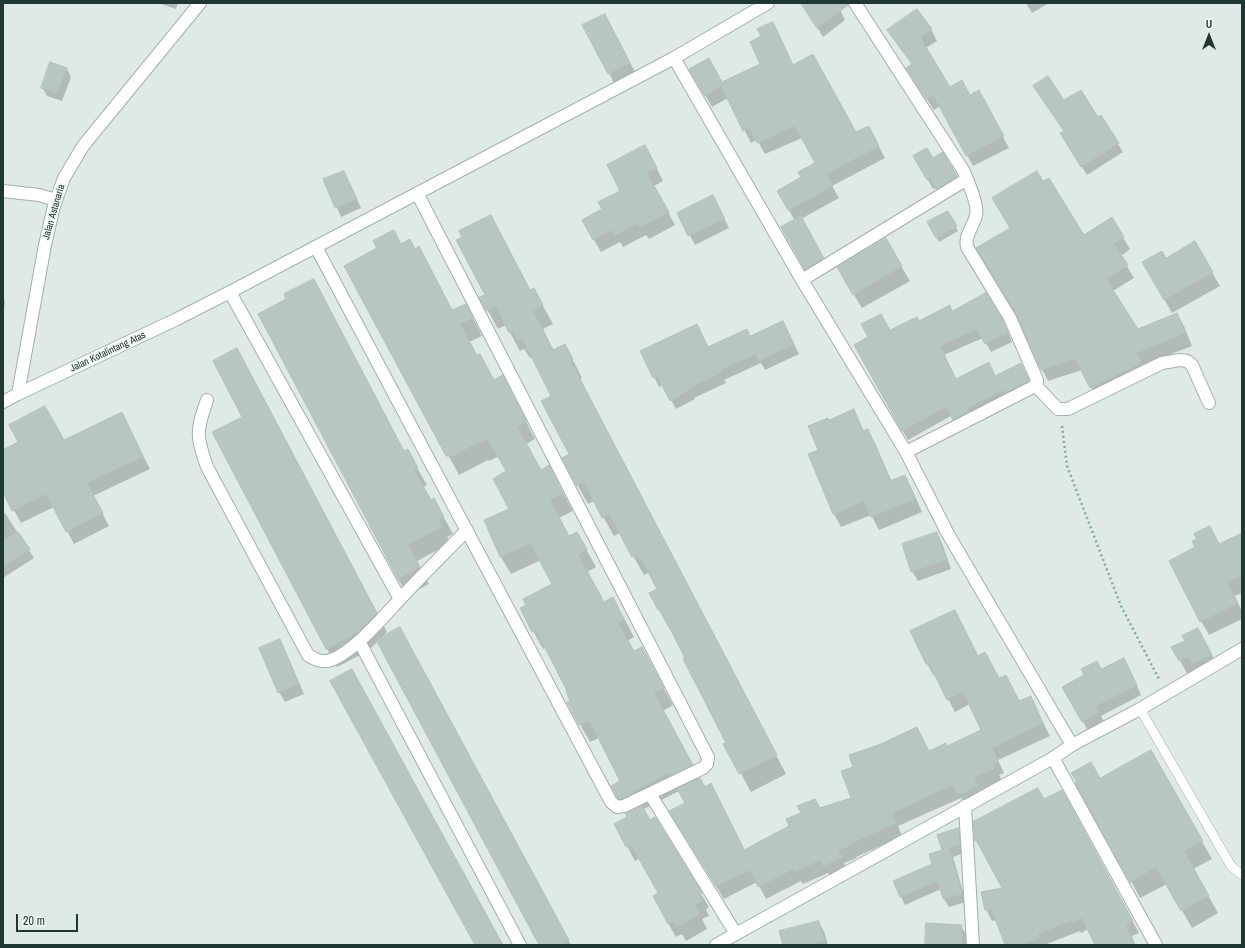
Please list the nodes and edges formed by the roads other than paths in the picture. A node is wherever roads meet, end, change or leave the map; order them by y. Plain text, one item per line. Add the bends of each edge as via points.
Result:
1 (200, 3) edge
2 (768, 3) edge
3 (854, 3) edge
4 (674, 58) junction
5 (967, 179) junction
6 (3, 191) edge
7 (417, 193) junction
8 (56, 200) junction
9 (316, 247) junction
10 (802, 280) junction
11 (230, 292) junction
12 (1035, 385) junction
13 (18, 394) junction
14 (207, 400) dead end
15 (3, 402) edge
16 (1209, 403) dead end
17 (906, 452) junction
18 (466, 530) junction
19 (400, 599) junction
20 (359, 641) junction
21 (1242, 649) edge
22 (1140, 709) junction
23 (1072, 744) junction
24 (1053, 758) junction
25 (650, 794) junction
26 (965, 806) junction
27 (1242, 875) edge
28 (736, 934) junction
29 (520, 945) edge
30 (716, 945) edge
31 (973, 945) edge
32 (1156, 945) edge

1 - 8 street, Jalan Astanaria via 83,146 64,178
2 - 4 street, Jalan Kotalintang Atas
3 - 5 street
4 - 7 street, Jalan Kotalintang Atas
4 - 10 street
5 - 10 street
5 - 12 street via 977,210 966,237 967,247 1010,318 1037,380
6 - 8 street
7 - 9 street, Jalan Kotalintang Atas
7 - 25 street via 708,757 704,768
8 - 13 street, Jalan Astanaria via 45,244
9 - 11 street, Jalan Kotalintang Atas
9 - 18 street
10 - 17 street
11 - 13 street, Jalan Kotalintang Atas
11 - 19 street
12 - 16 street via 1060,410 1068,409 1162,363 1180,360 1192,365
12 - 17 street
13 - 15 street, Jalan Kotalintang Atas
14 - 20 street via 198,425 198,441 207,467 308,655 323,662 331,660
17 - 23 street via 948,534
18 - 19 street
18 - 25 street via 611,802 617,807 624,806
19 - 20 street
20 - 29 street
21 - 22 street
22 - 23 street
22 - 27 lane via 1231,866
23 - 24 street
24 - 26 street
24 - 32 street
25 - 28 street
26 - 28 street
26 - 31 street
28 - 30 street

